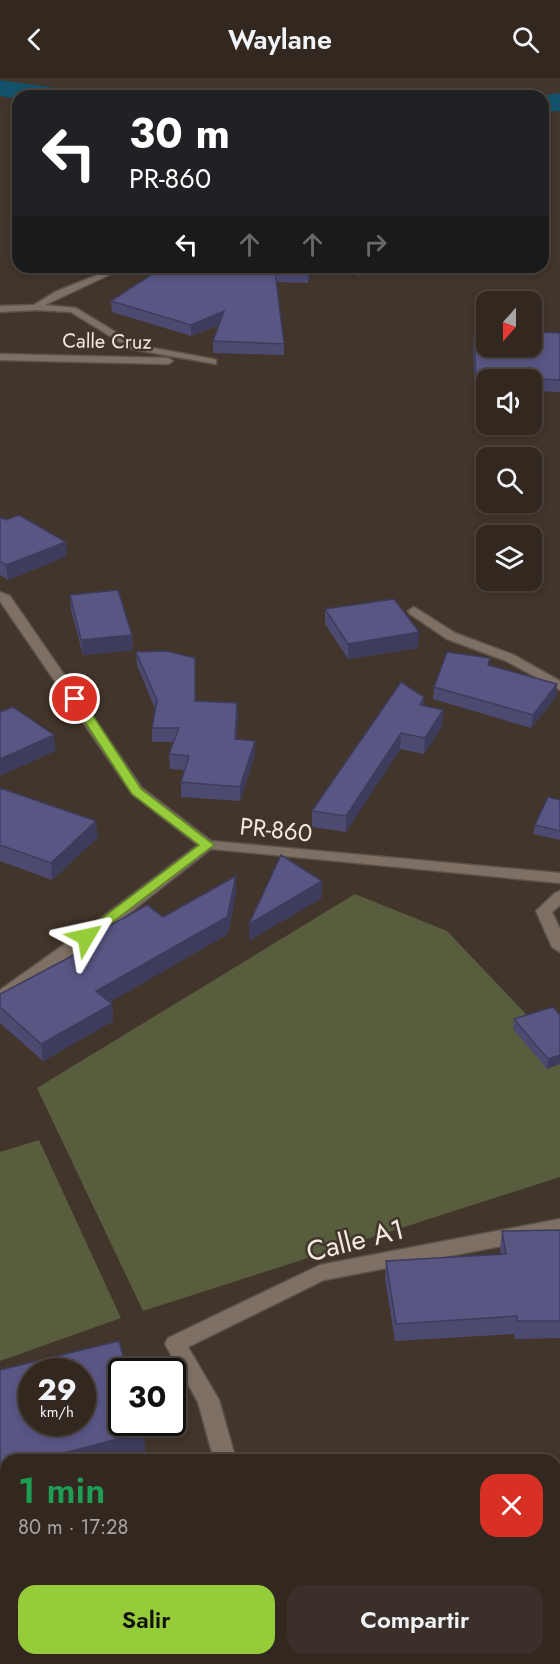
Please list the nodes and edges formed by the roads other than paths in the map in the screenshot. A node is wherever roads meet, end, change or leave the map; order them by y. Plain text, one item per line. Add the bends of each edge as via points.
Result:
1 (107, 273) edge
2 (36, 307) junction
3 (0, 309) edge
4 (0, 357) edge
5 (0, 596) edge
6 (414, 611) dead end
7 (560, 686) edge
8 (207, 845) junction
9 (560, 878) edge
10 (560, 896) edge
11 (560, 947) edge
12 (0, 998) edge
13 (560, 1227) edge
14 (223, 1454) edge

1 - 2 street
2 - 3 street
2 - 4 street, Calle Cruz via 73,310 134,347 213,362
5 - 8 street, PR-860 / PR-860 via 51,662 137,791
6 - 7 street via 451,636 510,658
8 - 9 street, PR-860 / PR-860
8 - 12 street
10 - 11 street via 544,911
13 - 14 street, Calle A1 via 320,1273 175,1344 208,1400

